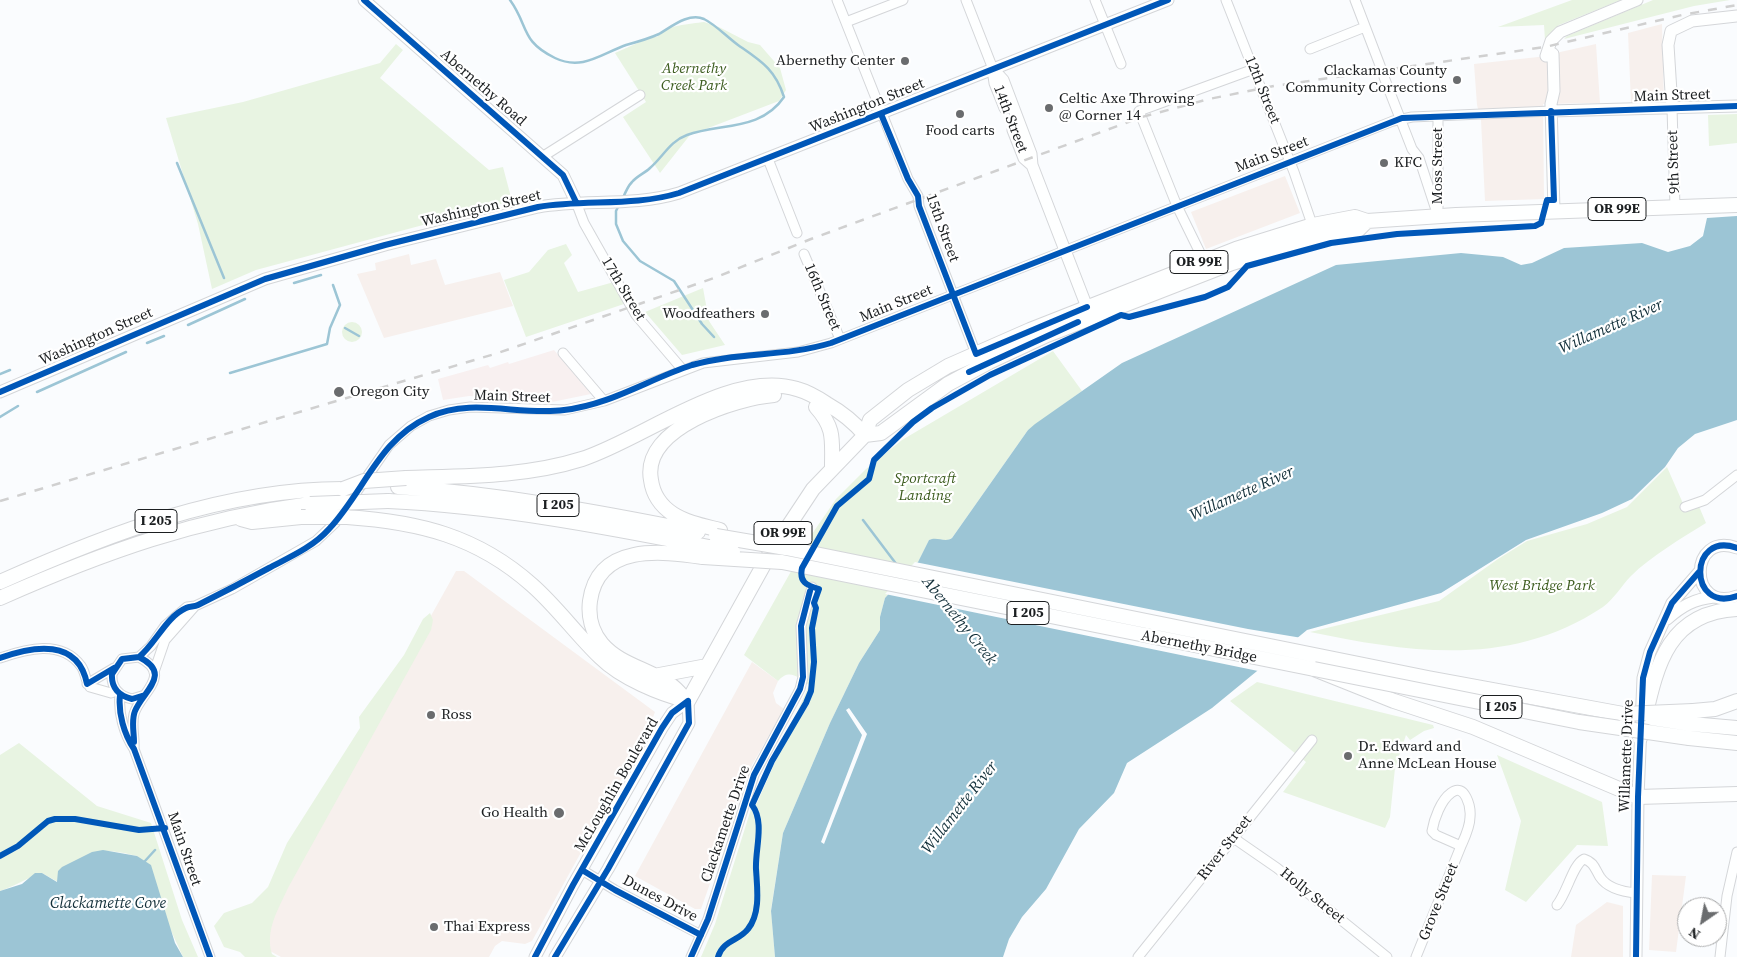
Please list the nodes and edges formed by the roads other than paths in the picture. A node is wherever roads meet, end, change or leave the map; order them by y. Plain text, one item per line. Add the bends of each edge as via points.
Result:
1 (364, 0) edge
2 (837, 0) edge
3 (903, 0) edge
4 (966, 0) edge
5 (1095, 0) edge
6 (1168, 0) edge
7 (1226, 0) edge
8 (1355, 0) edge
9 (1637, 0) edge
10 (1737, 16) edge
11 (846, 22) junction
12 (1105, 25) junction
13 (1365, 27) junction
14 (1310, 49) dead end
15 (1121, 64) dead end
16 (993, 69) junction
17 (1254, 69) junction
18 (640, 95) dead end
19 (1737, 106) edge
20 (1672, 108) junction
21 (1551, 112) junction
22 (882, 114) junction
23 (1438, 116) junction
24 (1402, 118) junction
25 (542, 157) junction
26 (768, 159) junction
27 (1290, 161) junction
28 (576, 202) junction
29 (1737, 205) edge
30 (1177, 206) junction
31 (1678, 207) junction
32 (1554, 210) junction
33 (1438, 216) junction
34 (1315, 231) junction
35 (797, 233) dead end
36 (1066, 251) junction
37 (804, 254) dead end
38 (1204, 261) junction
39 (953, 295) junction
40 (1089, 312) junction
41 (840, 339) junction
42 (563, 353) dead end
43 (976, 354) junction
44 (682, 369) junction
45 (0, 392) edge
46 (604, 401) junction
47 (816, 407) junction
48 (865, 435) junction
49 (832, 467) junction
50 (1737, 475) edge
51 (402, 483) junction
52 (1685, 507) dead end
53 (231, 517) junction
54 (712, 543) junction
55 (1734, 546) edge
56 (1699, 572) junction
57 (0, 582) edge
58 (812, 586) dead end
59 (1737, 596) edge
60 (1714, 597) junction
61 (0, 598) edge
62 (195, 606) junction
63 (1737, 609) edge
64 (1664, 622) junction
65 (139, 657) junction
66 (0, 658) edge
67 (707, 666) junction
68 (114, 668) junction
69 (1314, 670) junction
70 (154, 672) junction
71 (654, 676) junction
72 (87, 684) junction
73 (118, 693) junction
74 (145, 695) junction
75 (688, 701) junction
76 (1737, 702) edge
77 (1691, 724) junction
78 (1737, 728) edge
79 (1640, 738) junction
80 (1312, 740) dead end
81 (1737, 743) edge
82 (134, 749) junction
83 (1737, 794) edge
84 (1638, 797) junction
85 (1234, 839) junction
86 (1461, 846) junction
87 (1737, 852) edge
88 (582, 870) junction
89 (1734, 871) edge
90 (600, 881) junction
91 (1637, 893) junction
92 (1557, 905) dead end
93 (702, 935) junction
94 (210, 957) edge
95 (534, 957) edge
96 (555, 957) edge
97 (691, 957) edge
98 (1138, 957) edge
99 (1387, 957) edge
100 (1416, 957) edge
101 (1636, 957) edge
102 (1720, 957) edge

1 - 25 main road, Abernethy Road
2 - 11 street, 15th Street
3 - 11 street
4 - 16 street, 14th Street
5 - 12 street
6 - 12 main road, Washington Street
7 - 17 street, 12th Street
8 - 13 street
9 - 21 main road via 1560,32 1553,38 1549,49 1553,54
10 - 20 main road, 9th Street via 1692,21 1673,29 1668,45
11 - 22 street, 15th Street
12 - 15 street
12 - 16 main road, Washington Street
13 - 14 street
13 - 24 street
16 - 22 main road, Washington Street
16 - 36 main road, 14th Street via 995,83 1024,158 1032,165
17 - 27 street, 12th Street
17 - 30 street via 1139,111
18 - 25 street
19 - 20 main road, Main Street
20 - 21 main road, Main Street
20 - 31 street, 9th Street
21 - 23 street, Main Street
21 - 32 main road
22 - 26 main road, Washington Street
22 - 39 street, 15th Street via 918,196
23 - 24 street, Main Street
23 - 33 street, Moss Street
24 - 27 street, Main Street
24 - 33 street
25 - 28 main road, Abernethy Road via 565,178
26 - 28 main road, Washington Street via 672,195 641,201
26 - 35 street
27 - 30 street, Main Street
27 - 34 street, 12th Street
28 - 44 street, 17th Street via 584,224 636,315
28 - 45 main road, Washington Street via 509,214 265,279
29 - 31 highway, McLoughlin Boulevard / OR 99E
30 - 36 street, Main Street
30 - 38 street
31 - 32 highway, McLoughlin Boulevard / OR 99E
32 - 33 highway, McLoughlin Boulevard / OR 99E
33 - 34 highway, McLoughlin Boulevard / OR 99E via 1367,221 1355,217
34 - 38 highway, McLoughlin Boulevard / OR 99E via 1267,238
34 - 40 highway, McLoughlin Boulevard / OR 99E
36 - 39 street, Main Street
36 - 40 main road, 14th Street
37 - 41 street, 16th Street
38 - 40 highway, McLoughlin Boulevard / OR 99E
39 - 41 street, Main Street
39 - 43 street, 15th Street
40 - 43 highway, McLoughlin Boulevard / OR 99E
40 - 48 highway, McLoughlin Boulevard / OR 99E via 929,396 881,433
41 - 44 street, Main Street via 798,352 715,360
42 - 46 street
43 - 48 highway, McLoughlin Boulevard / OR 99E via 942,369 894,399 870,420
44 - 46 street, Main Street
46 - 62 street, Main Street via 556,411 462,408 417,422 389,445 340,516 316,541 294,556
47 - 48 highway
47 - 49 highway via 832,433
47 - 54 highway via 778,394 725,405 689,422 660,446 650,466 650,478 657,498 664,507 690,522
48 - 49 highway, McLoughlin Boulevard / OR 99E
48 - 51 highway via 851,418 815,396 787,386 766,387 719,396 596,454 554,466
49 - 67 highway, McLoughlin Boulevard / OR 99E via 786,529
50 - 52 street via 1705,500
51 - 54 highway, I 205 via 545,503
51 - 57 highway, I 205 via 244,499 184,513 102,539
53 - 54 highway, I 205, bridge via 310,504 433,503 513,511
53 - 61 highway, I 205 via 155,536
53 - 75 highway, bridge via 252,522 301,517 373,519 438,530 498,559 550,601 608,664 663,695
54 - 69 highway, Abernethy Bridge / I 205, bridge via 782,562
54 - 71 highway via 633,554 606,569 593,590 590,620 601,643 612,653
54 - 77 highway, Abernethy Bridge / I 205, bridge via 786,548 1428,678
55 - 56 main road, Willamette Drive via 1719,547 1705,556
56 - 60 main road via 1703,586
56 - 64 main road, Willamette Drive via 1672,603
58 - 93 street, Clackamette Drive via 802,626 803,677 800,689 754,775
59 - 60 main road, Willamette Drive
60 - 64 main road, Willamette Drive via 1684,605
62 - 65 street, Main Street via 186,607 176,615
62 - 70 street, Main Street via 165,640
63 - 79 highway via 1700,617 1672,641 1660,661
64 - 79 main road, Willamette Drive via 1645,671
65 - 68 street, Main Street via 127,657
65 - 70 street
66 - 72 street via 29,650 66,652 80,664
67 - 71 highway
67 - 75 highway, McLoughlin Boulevard / OR 99E
68 - 72 street
68 - 73 street, Main Street via 112,680
69 - 77 highway, Abernethy Bridge / I 205, bridge via 1579,722
69 - 84 highway, bridge via 1473,727
70 - 74 street, Main Street via 153,685
71 - 75 highway
72 - 73 street
73 - 74 street via 132,699
73 - 82 street, Main Street via 124,727
74 - 82 street, Main Street via 134,717
75 - 88 main road, McLoughlin Boulevard / OR 99E via 672,713 662,728
75 - 90 main road, McLoughlin Boulevard / OR 99E via 689,723
76 - 77 highway via 1714,709
77 - 78 highway, I 205
77 - 81 highway, I 205
79 - 84 main road, Willamette Drive
80 - 85 street, River Street
82 - 94 street, Main Street
83 - 84 highway
84 - 91 main road, Willamette Drive
85 - 98 street, River Street
85 - 99 street, Holly Street via 1277,868
86 - 86 street, Grove Street via 1471,816 1465,796 1455,790 1443,803 1432,830
86 - 100 street, Grove Street
87 - 89 street
88 - 90 street, Dunes Drive
88 - 95 main road, McLoughlin Boulevard / OR 99E
89 - 102 street
90 - 93 street, Dunes Drive
90 - 96 main road, McLoughlin Boulevard / OR 99E
91 - 92 street via 1618,890 1606,883 1594,864 1584,859 1576,865 1567,890
91 - 101 main road, Willamette Drive
93 - 97 street, Clackamette Drive

